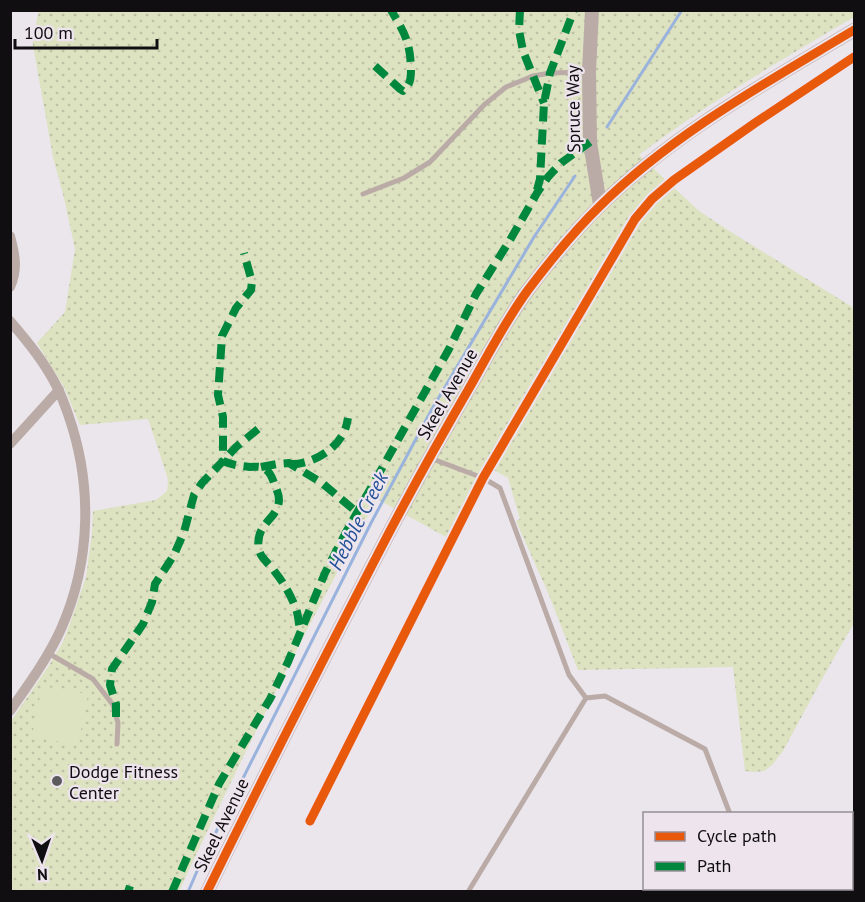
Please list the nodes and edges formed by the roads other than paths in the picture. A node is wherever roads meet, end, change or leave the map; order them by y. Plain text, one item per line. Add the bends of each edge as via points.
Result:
1 (592, 10) edge
2 (855, 30) edge
3 (589, 71) junction
4 (363, 194) dead end
5 (600, 205) junction
6 (10, 236) edge
7 (10, 287) edge
8 (10, 321) edge
9 (59, 390) junction
10 (10, 444) edge
11 (429, 457) junction
12 (48, 653) junction
13 (586, 698) junction
14 (10, 711) edge
15 (117, 744) dead end
16 (730, 812) edge
17 (207, 891) edge
18 (468, 891) edge

1 - 3 street, Spruce Way
2 - 5 street, Skeel Avenue via 693,129
3 - 4 lane via 533,76 506,87 430,162 404,178
3 - 5 street, Spruce Way via 590,142
5 - 11 street, Skeel Avenue via 527,291
6 - 7 street via 16,261
8 - 9 street
9 - 10 street
9 - 12 street via 83,471 86,513 74,595
11 - 13 lane via 500,488 569,675
11 - 17 street, Skeel Avenue
12 - 14 street
12 - 15 lane via 93,680 113,705 118,723
13 - 16 lane via 605,696 705,749
13 - 18 lane

